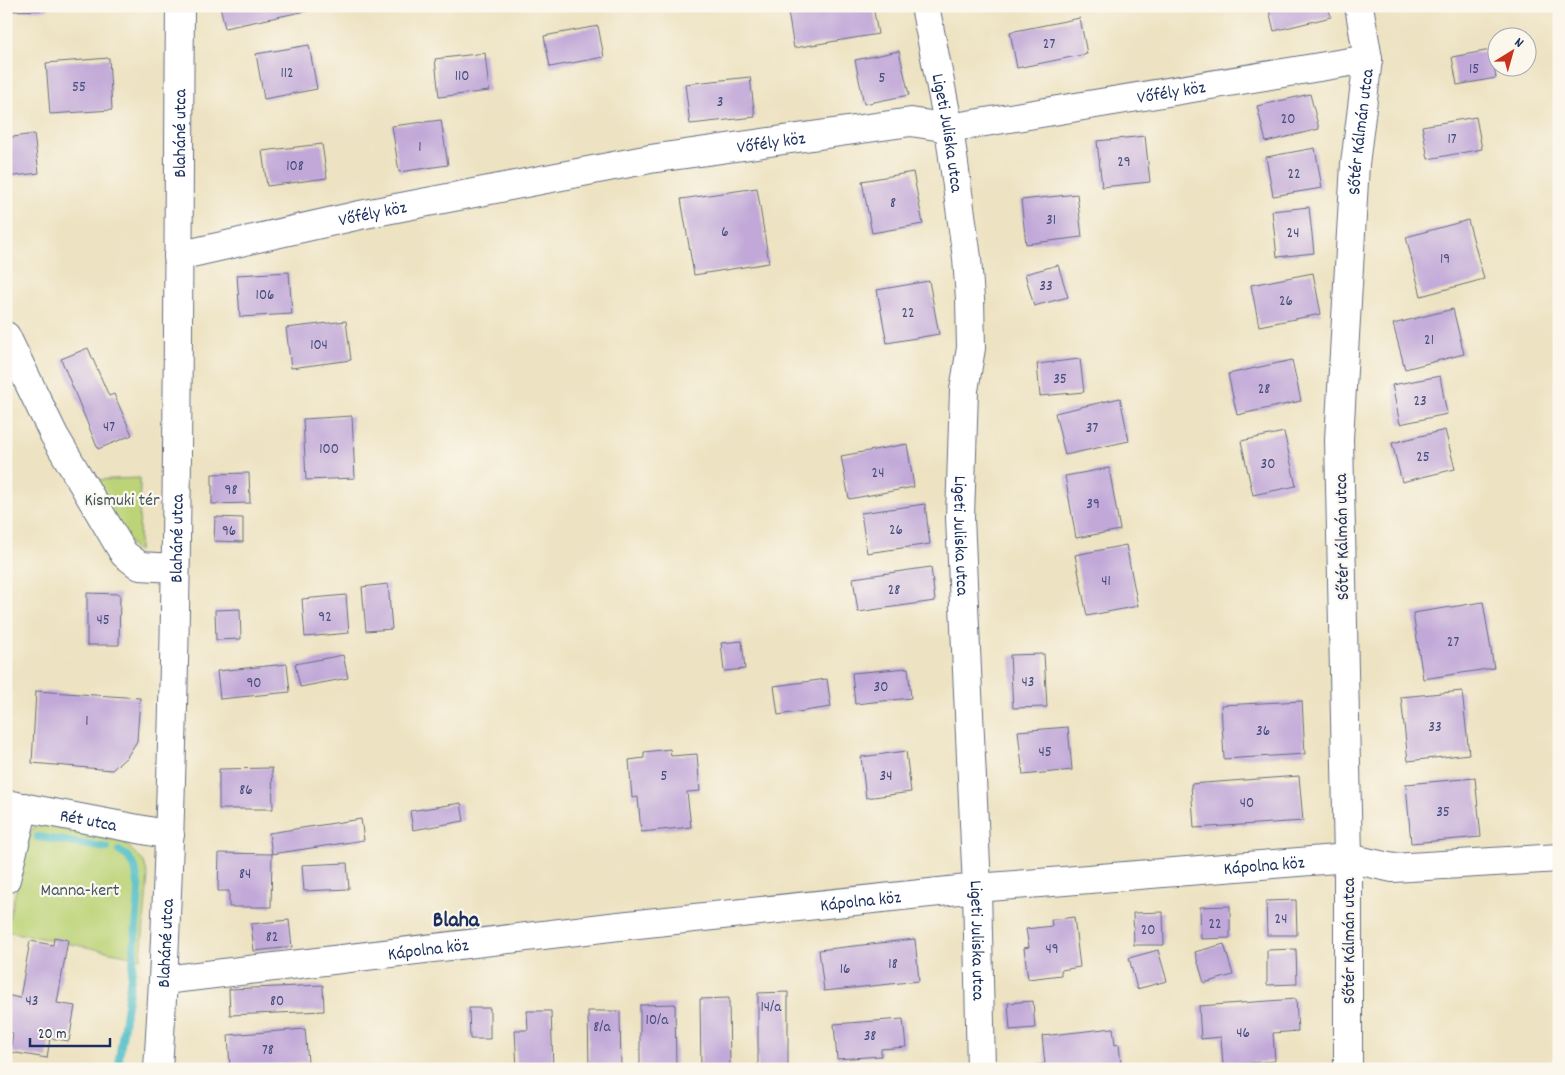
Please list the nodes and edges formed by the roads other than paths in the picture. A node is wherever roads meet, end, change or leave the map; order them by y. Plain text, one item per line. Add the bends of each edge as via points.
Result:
1 (180, 6) edge
2 (925, 6) edge
3 (1359, 6) edge
4 (1368, 59) junction
5 (948, 128) junction
6 (178, 256) junction
7 (6, 336) edge
8 (174, 568) junction
9 (14, 805) edge
10 (170, 836) junction
11 (1348, 858) junction
12 (1559, 858) edge
13 (6, 879) edge
14 (977, 888) junction
15 (164, 980) junction
16 (158, 1069) edge
17 (981, 1069) edge
18 (1348, 1069) edge

1 - 6 street, Blaháné utca
2 - 5 street, Ligeti Juliska utca
3 - 4 street, Sőtér Kálmán utca
4 - 5 street, Vőfély köz
4 - 11 street, Sőtér Kálmán utca via 1356,164 1339,439
5 - 6 street, Vőfély köz via 911,122 650,160 360,216
5 - 14 street, Ligeti Juliska utca via 970,299 971,348 964,390 960,518
6 - 8 street, Blaháné utca
7 - 8 street via 54,435 124,554 140,566
8 - 10 street, Blaháné utca
9 - 10 street, Rét utca
9 - 13 street
10 - 15 street, Blaháné utca
11 - 12 street, Kápolna köz via 1393,868
11 - 14 street, Kápolna köz
11 - 18 street, Sőtér Kálmán utca
14 - 15 street, Kápolna köz
14 - 17 street, Ligeti Juliska utca
15 - 16 street, Blaháné utca

